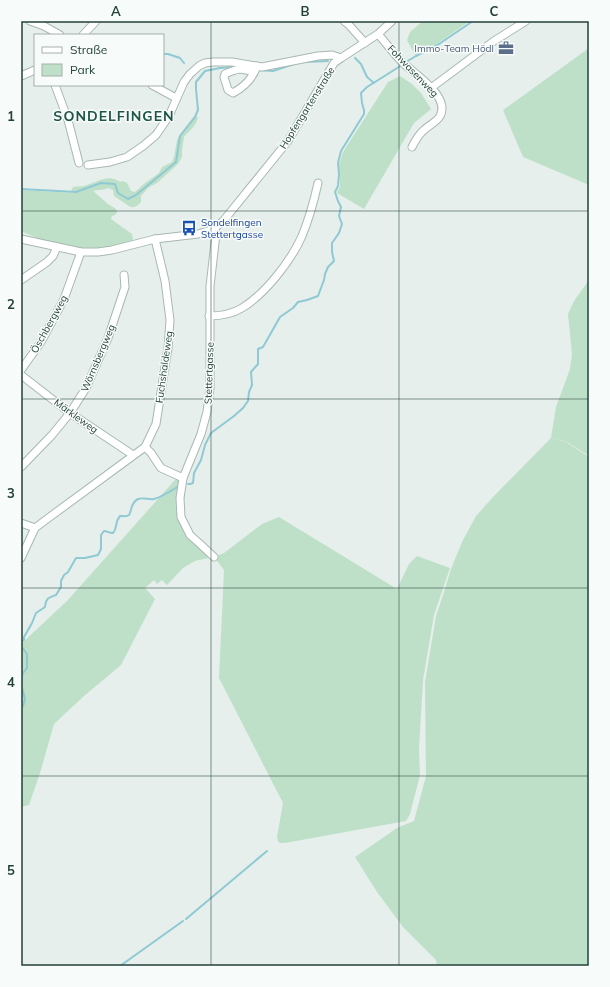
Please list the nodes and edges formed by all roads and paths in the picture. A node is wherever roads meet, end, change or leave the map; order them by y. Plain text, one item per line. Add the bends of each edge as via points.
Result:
1 (30, 21) edge
2 (96, 21) edge
3 (344, 21) edge
4 (392, 21) edge
5 (526, 21) edge
6 (58, 34) edge
7 (84, 34) edge
8 (378, 34) junction
9 (365, 43) junction
10 (341, 58) junction
11 (34, 70) edge
12 (21, 76) edge
13 (54, 86) edge
14 (154, 86) edge
15 (431, 88) junction
16 (176, 98) junction
17 (412, 147) dead end
18 (79, 163) dead end
19 (88, 165) dead end
20 (318, 183) dead end
21 (215, 228) junction
22 (155, 238) junction
23 (21, 239) edge
24 (57, 247) junction
25 (81, 252) junction
26 (124, 275) dead end
27 (21, 280) edge
28 (209, 316) junction
29 (21, 370) edge
30 (21, 375) edge
31 (70, 413) junction
32 (145, 447) junction
33 (133, 455) junction
34 (21, 467) edge
35 (182, 478) junction
36 (21, 523) edge
37 (36, 528) junction
38 (214, 557) dead end
39 (21, 558) edge

1 - 6 street
2 - 7 street
3 - 9 street
4 - 8 street, Hopfengartenstraße
5 - 15 street via 494,41
8 - 9 street, Hopfengartenstraße
8 - 15 street, Fohwasenweg via 403,63
9 - 10 street, Hopfengartenstraße
10 - 16 street via 332,55 318,56 256,69 232,62 205,63 190,74
10 - 21 street, Hopfengartenstraße via 334,63 288,141
11 - 12 street
13 - 18 street via 68,120
14 - 16 street
15 - 17 street, Fohwasenweg via 440,99 442,111 440,117 423,130
16 - 19 street via 169,116 156,135 143,146 127,157
20 - 28 street via 317,202 302,236 290,258 273,279 258,296 242,308 220,316
21 - 22 street, Hopfengartenstraße via 198,234
21 - 28 street, Stettertgasse
22 - 25 street, Hopfengartenstraße via 103,252
22 - 32 street, Fuchshaldeweg via 165,281 170,320 156,424
23 - 24 street, Hopfengartenstraße
24 - 25 street, Hopfengartenstraße
24 - 27 street via 47,262
25 - 29 street, Öschbergweg via 64,299 41,342
26 - 31 street, Wörnsbergweg via 125,287 108,338 86,388
28 - 35 street, Stettertgasse via 210,388 207,412 202,434
30 - 31 street, Märkleweg
31 - 33 street, Märkleweg
31 - 34 street, Wörnsbergweg
32 - 33 street
32 - 35 street via 161,468
33 - 37 street
35 - 38 street, Stettertgasse via 181,517 190,535
36 - 37 street
37 - 39 street

